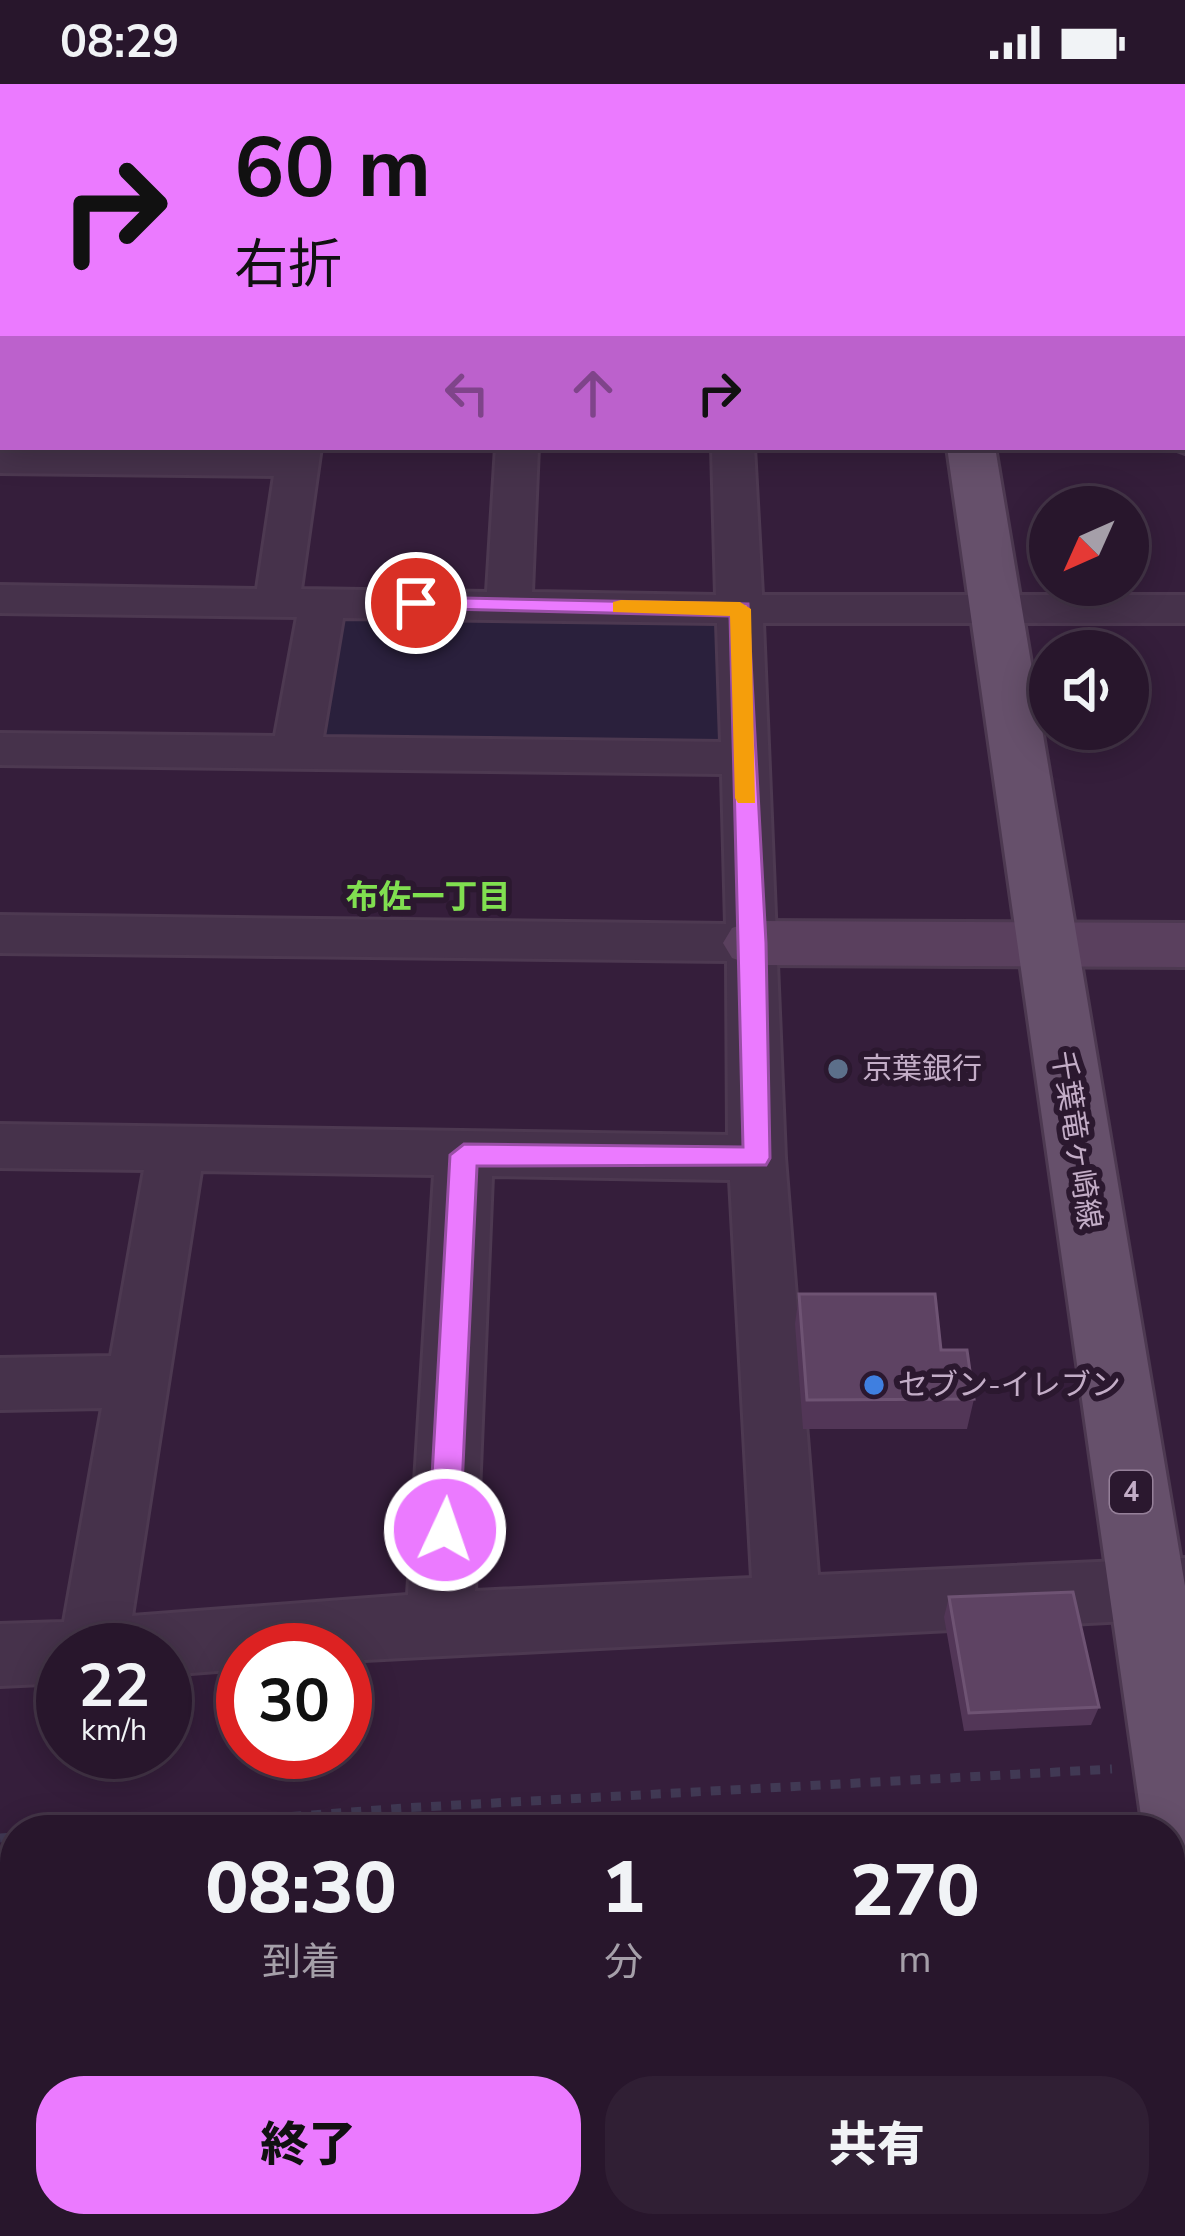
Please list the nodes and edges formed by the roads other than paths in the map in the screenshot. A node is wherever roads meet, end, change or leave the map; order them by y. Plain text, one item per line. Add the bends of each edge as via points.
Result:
1 (518, 450) edge
2 (733, 450) edge
3 (970, 450) edge
4 (298, 455) edge
5 (0, 460) edge
6 (0, 599) edge
7 (300, 602) junction
8 (509, 605) junction
9 (995, 608) junction
10 (1185, 608) edge
11 (740, 609) junction
12 (0, 748) edge
13 (296, 751) junction
14 (744, 758) junction
15 (0, 934) edge
16 (754, 943) junction
17 (1045, 945) junction
18 (1185, 945) edge
19 (0, 1146) edge
20 (176, 1148) junction
21 (464, 1155) junction
22 (757, 1158) junction
23 (137, 1382) junction
24 (0, 1384) edge
25 (1166, 1590) edge
26 (787, 1606) junction
27 (97, 1623) edge
28 (440, 1623) junction
29 (192, 1642) edge
30 (36, 1653) edge
31 (0, 1655) edge
32 (1184, 1815) edge

1 - 8 street
2 - 11 street
3 - 9 main road, 千葉竜ヶ崎線 / 4
4 - 5 street
4 - 7 street
6 - 7 street
7 - 8 street
7 - 13 street
8 - 11 street
9 - 10 street
9 - 11 street
9 - 17 main road, 千葉竜ヶ崎線 / 4
11 - 14 street
12 - 13 street
13 - 14 street
14 - 16 street
15 - 16 street
16 - 17 street
16 - 22 street
17 - 18 street
17 - 25 main road, 千葉竜ヶ崎線 / 4
19 - 20 street
20 - 21 street
20 - 23 street
21 - 22 street
21 - 28 street
22 - 26 street
23 - 24 street
23 - 27 street
25 - 26 street
25 - 32 main road, 千葉竜ヶ崎線 / 4
26 - 28 street
28 - 29 street
30 - 31 street

